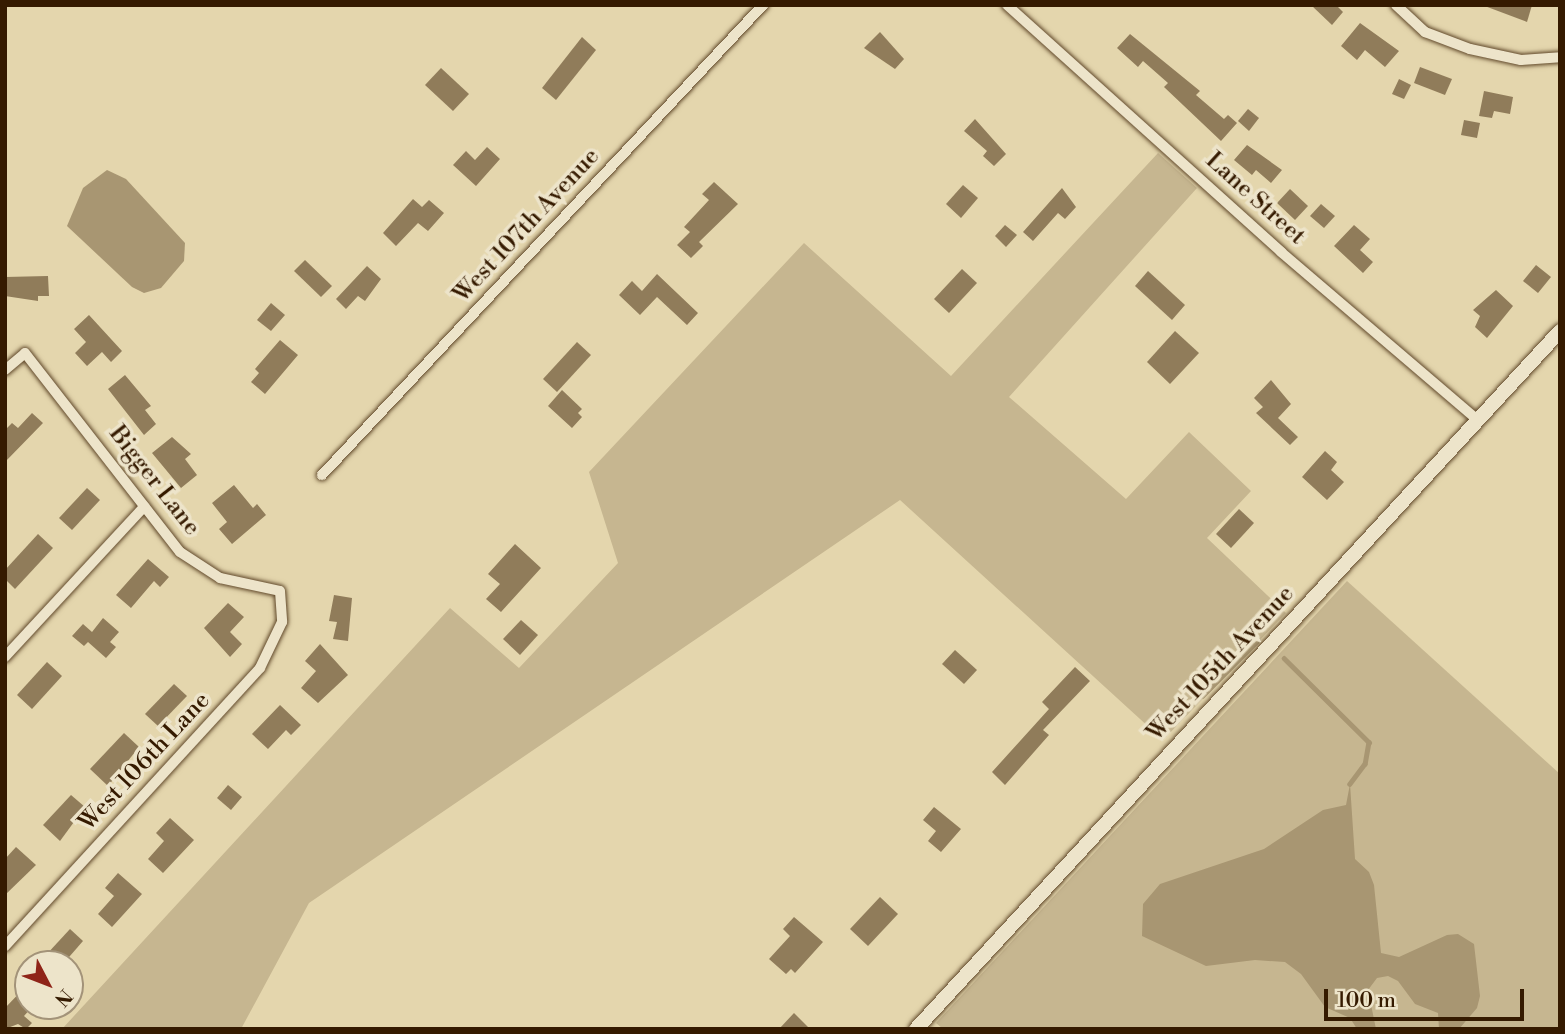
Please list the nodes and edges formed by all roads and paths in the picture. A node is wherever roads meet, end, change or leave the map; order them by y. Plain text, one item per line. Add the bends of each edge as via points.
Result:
1 (763, 5) edge
2 (1007, 5) edge
3 (1396, 5) edge
4 (1560, 57) edge
5 (1560, 331) edge
6 (5, 370) edge
7 (1478, 420) junction
8 (322, 475) dead end
9 (144, 507) junction
10 (281, 591) joint
11 (5, 657) edge
12 (5, 946) edge
13 (916, 1029) edge

1 - 8 street, West 107th Avenue
2 - 7 street, Lane Street via 1281,252
3 - 4 street via 1425,32 1470,49 1521,60
5 - 7 street, West 105th Avenue
6 - 9 street, Bigger Lane via 25,353
7 - 13 street, West 105th Avenue
9 - 10 street, Bigger Lane via 180,552 220,578
9 - 11 street
10 - 12 street, West 106th Lane via 282,622 260,668

